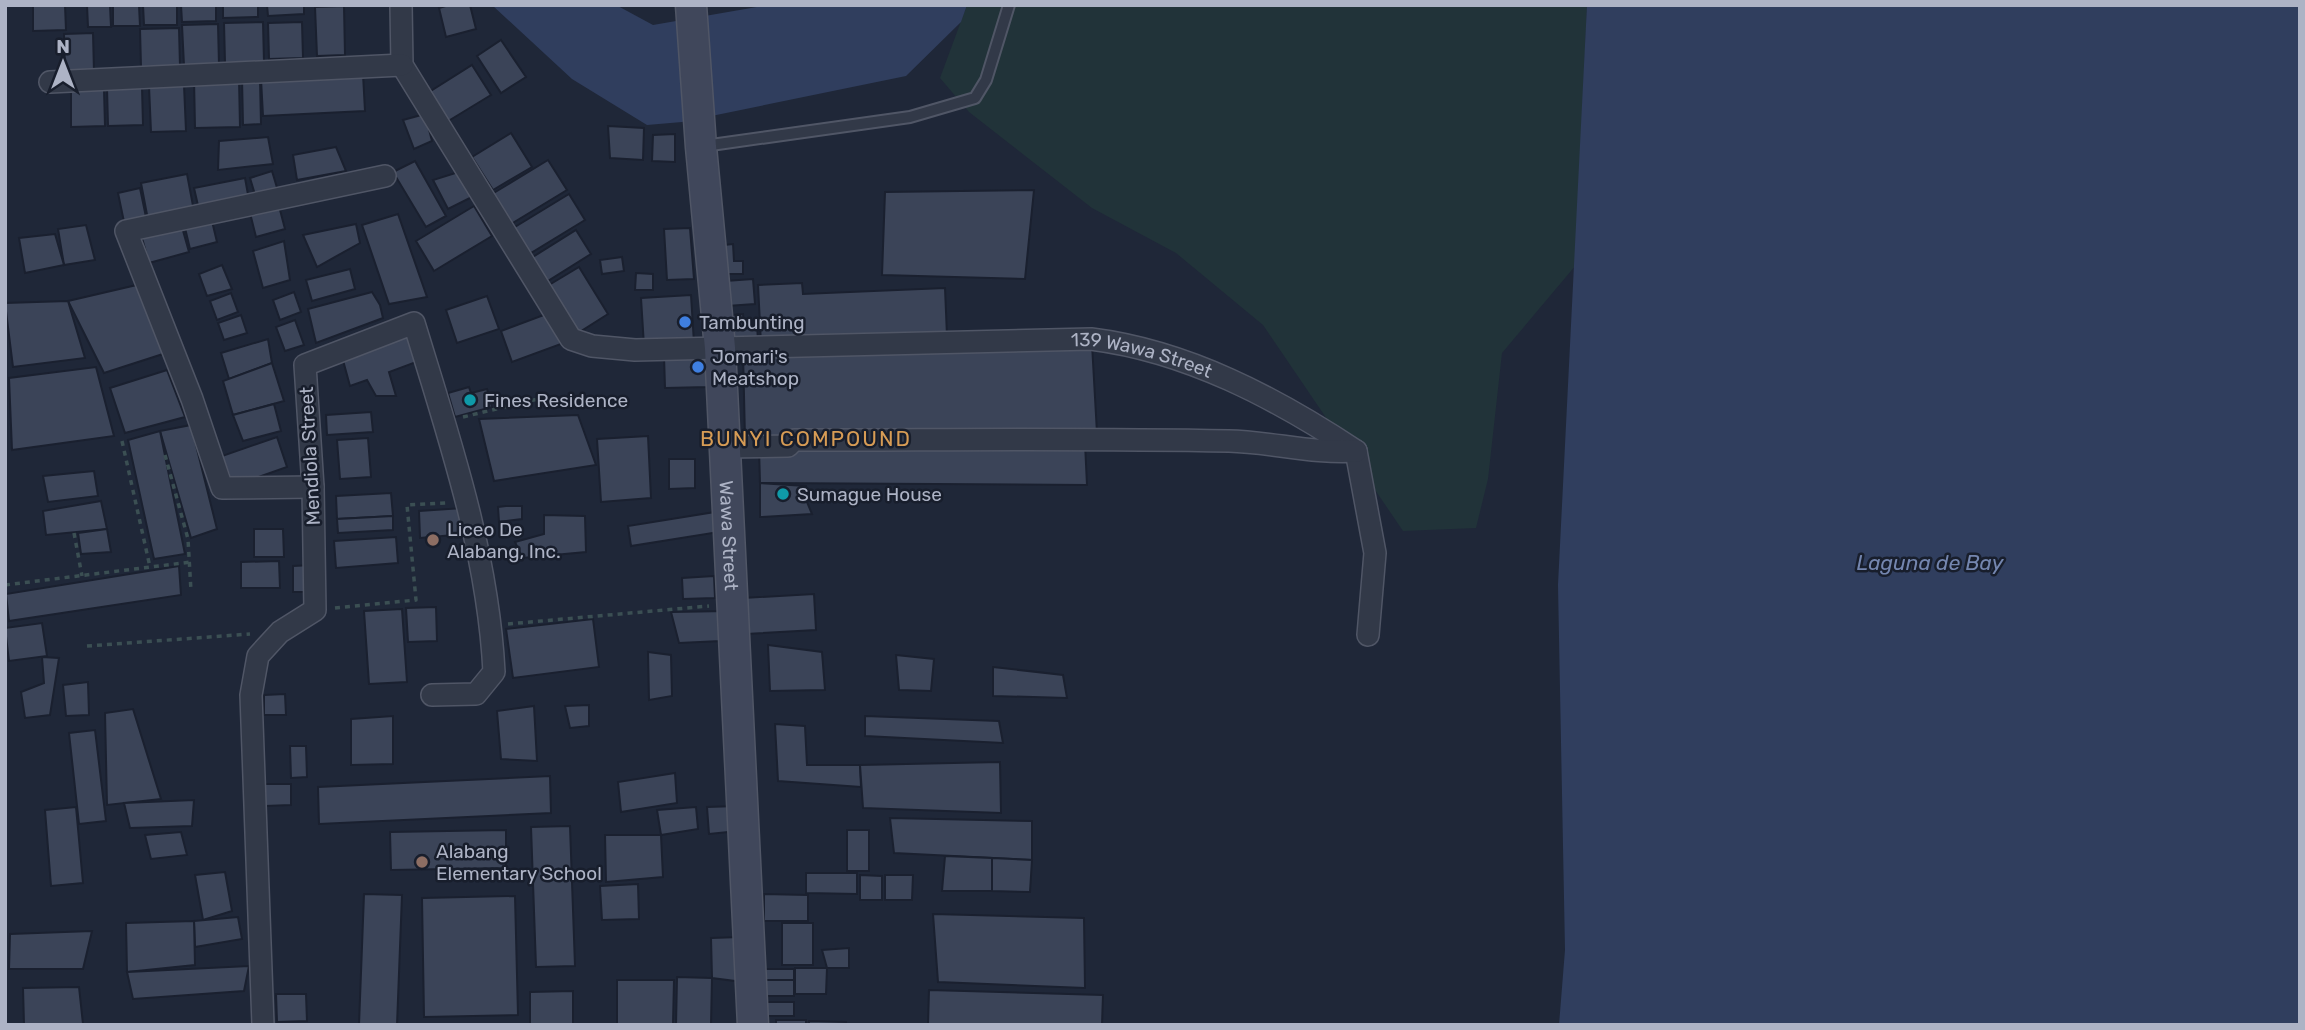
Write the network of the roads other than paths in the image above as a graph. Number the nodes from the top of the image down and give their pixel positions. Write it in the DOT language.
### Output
graph roads {
  1 [pos="401,5"];
  2 [pos="691,5"];
  3 [pos="1009,5"];
  4 [pos="402,65"];
  5 [pos="51,82"];
  6 [pos="700,139"];
  7 [pos="385,176"];
  8 [pos="720,348"];
  9 [pos="725,447"];
  10 [pos="1356,451"];
  11 [pos="313,487"];
  12 [pos="1368,635"];
  13 [pos="432,695"];
  14 [pos="263,1025"];
  15 [pos="753,1025"];
  1 -- 4 [label="street"];
  2 -- 6 [label="main road, Wawa Street"];
  3 -- 6 [label="lane"];
  4 -- 5 [label="street"];
  4 -- 8 [label="street, 139 Wawa Street"];
  6 -- 8 [label="main road, Wawa Street"];
  7 -- 11 [label="street"];
  8 -- 9 [label="main road, Wawa Street"];
  8 -- 10 [label="street, 139 Wawa Street"];
  9 -- 10 [label="street"];
  9 -- 15 [label="main road, Wawa Street"];
  10 -- 12 [label="street"];
  11 -- 13 [label="street, Mendiola Street"];
  11 -- 14 [label="street, Mendiola Street"];
}
